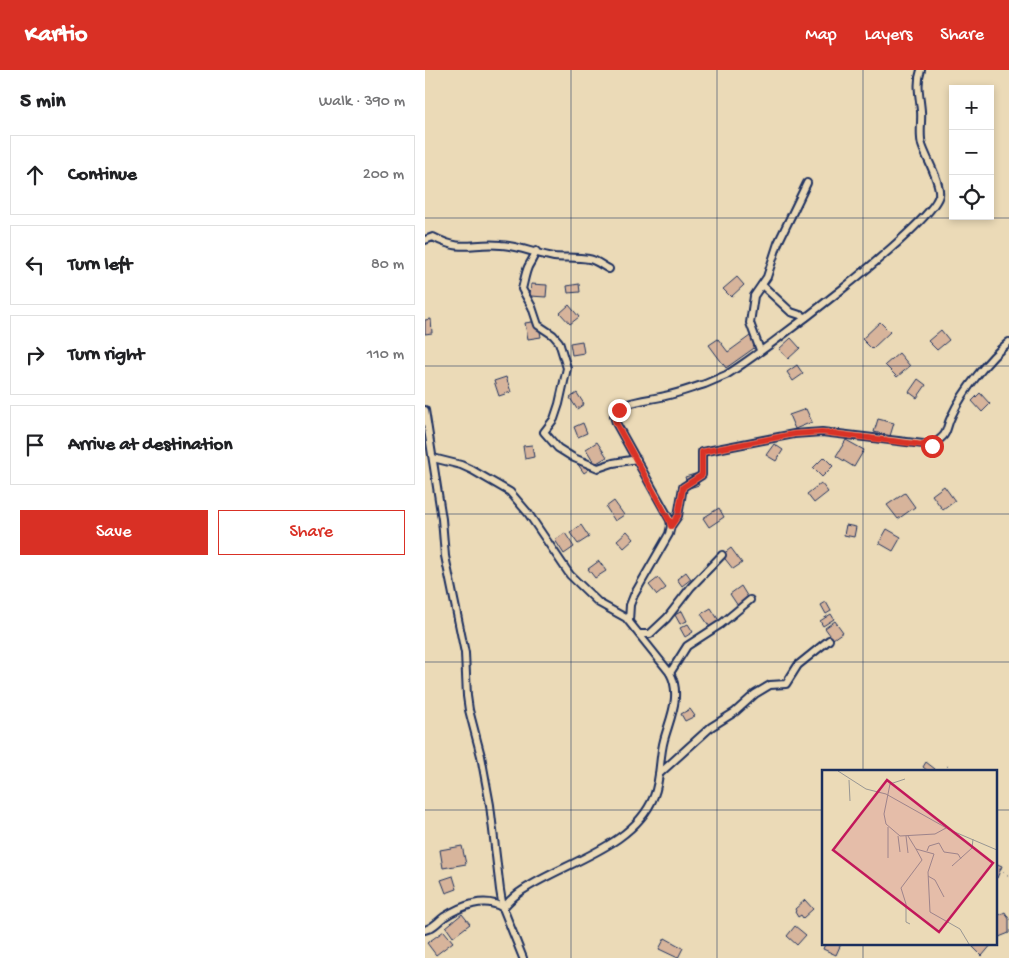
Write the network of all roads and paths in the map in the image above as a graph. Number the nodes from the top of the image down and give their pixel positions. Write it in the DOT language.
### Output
graph roads {
  1 [pos="921,70"];
  2 [pos="807,183"];
  3 [pos="425,240"];
  4 [pos="536,252"];
  5 [pos="609,269"];
  6 [pos="762,285"];
  7 [pos="806,317"];
  8 [pos="1009,342"];
  9 [pos="760,350"];
  10 [pos="425,410"];
  11 [pos="433,458"];
  12 [pos="637,459"];
  13 [pos="671,526"];
  14 [pos="722,555"];
  15 [pos="750,600"];
  16 [pos="629,621"];
  17 [pos="640,634"];
  18 [pos="829,640"];
  19 [pos="670,673"];
  20 [pos="947,766"];
  21 [pos="953,770"];
  22 [pos="659,774"];
  23 [pos="997,867"];
  24 [pos="1009,876"];
  25 [pos="503,908"];
  26 [pos="425,930"];
  27 [pos="523,958"];
  1 -- 7 [label="street"];
  2 -- 6 [label="street"];
  3 -- 4 [label="street"];
  4 -- 5 [label="street"];
  4 -- 12 [label="street"];
  6 -- 7 [label="street"];
  6 -- 9 [label="street"];
  7 -- 9 [label="street"];
  8 -- 13 [label="street"];
  9 -- 12 [label="street"];
  10 -- 11 [label="street"];
  11 -- 16 [label="street"];
  11 -- 25 [label="street"];
  12 -- 13 [label="street"];
  13 -- 16 [label="street"];
  14 -- 17 [label="street"];
  15 -- 19 [label="street"];
  16 -- 17 [label="street"];
  17 -- 19 [label="street"];
  18 -- 22 [label="street"];
  19 -- 22 [label="street"];
  20 -- 21 [label="path"];
  22 -- 25 [label="street"];
  23 -- 24 [label="path"];
  25 -- 26 [label="street"];
  25 -- 27 [label="street"];
}
